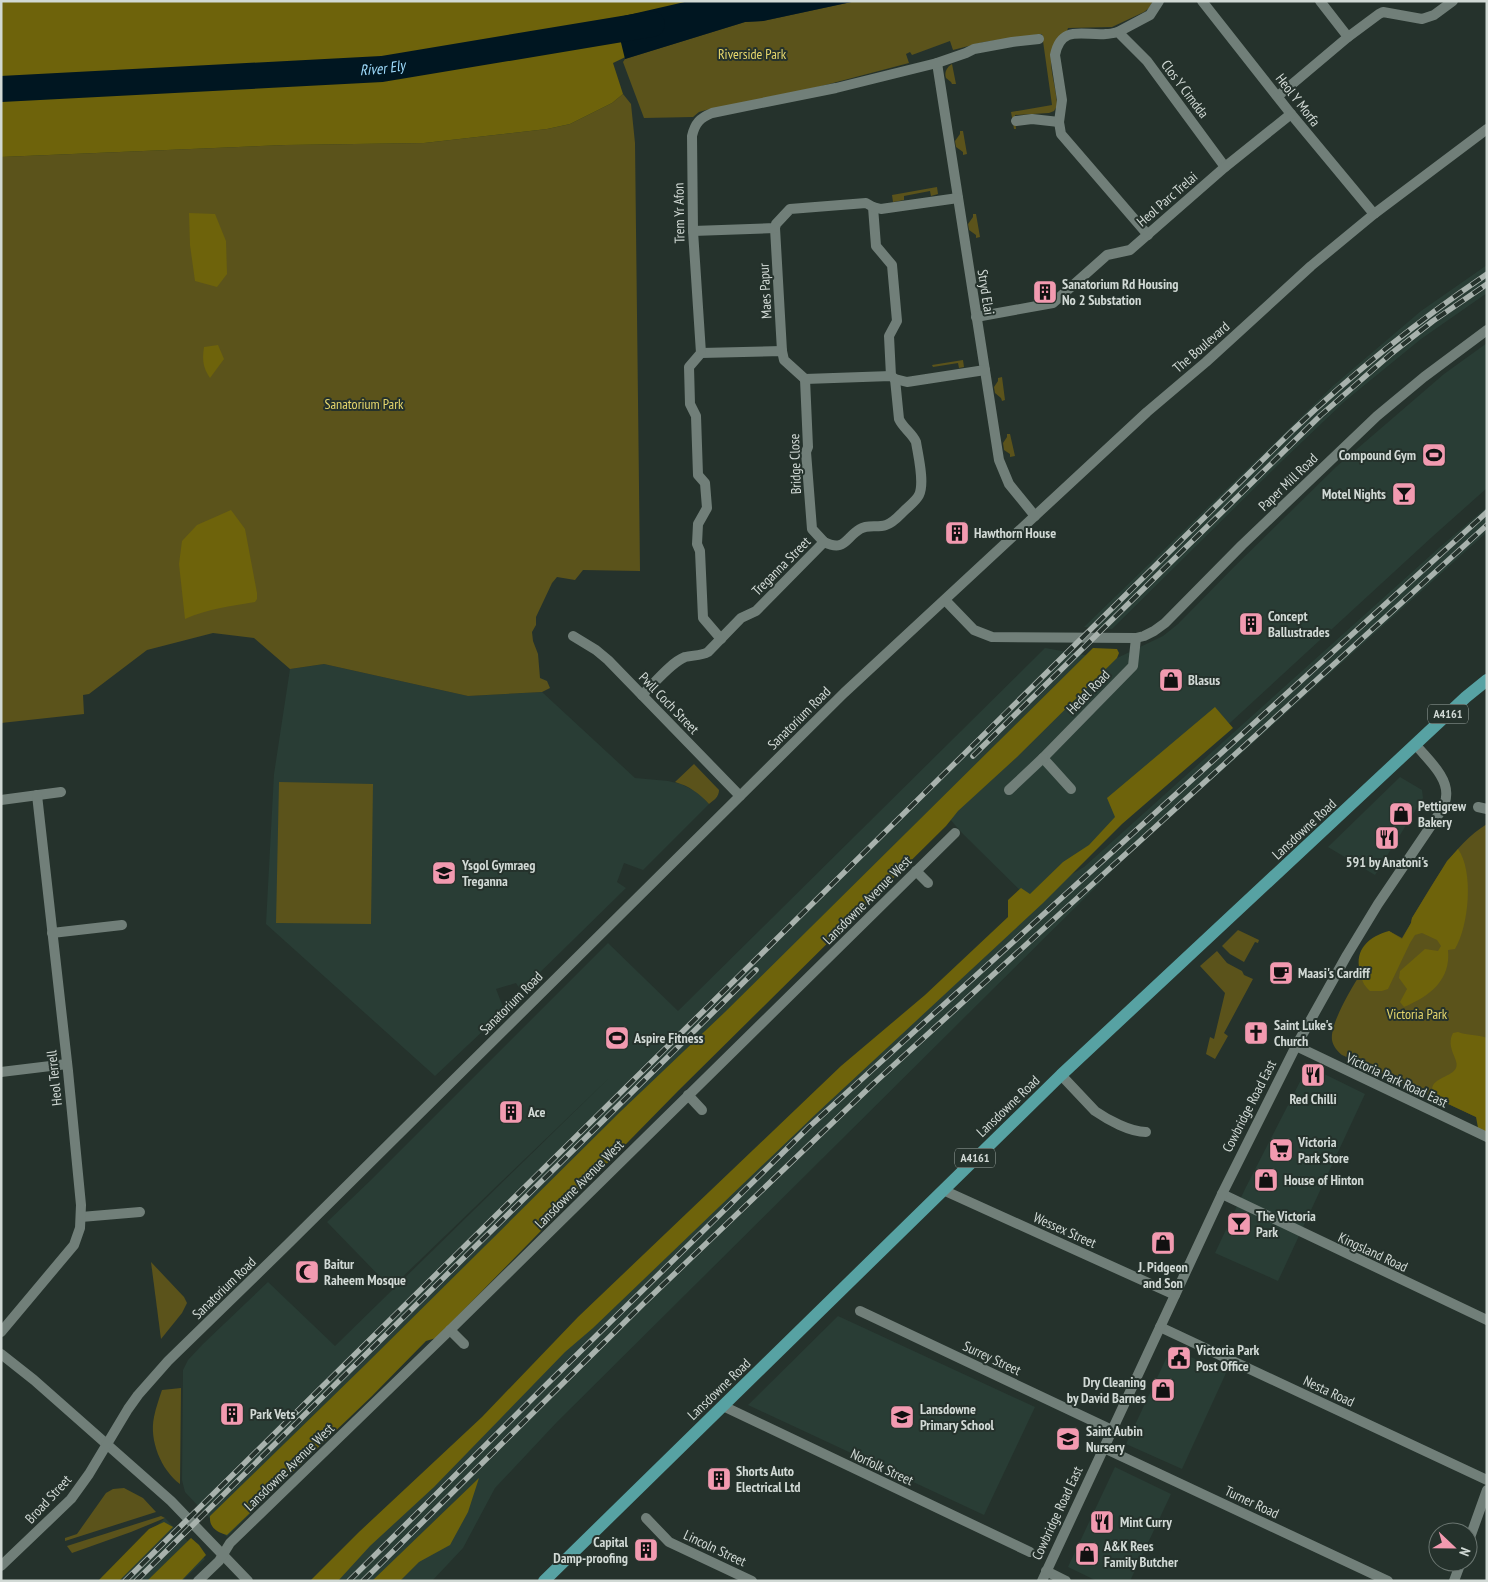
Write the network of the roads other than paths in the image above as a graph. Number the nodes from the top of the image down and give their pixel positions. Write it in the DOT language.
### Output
graph roads {
  1 [pos="1159,1"];
  2 [pos="1202,1"];
  3 [pos="1320,1"];
  4 [pos="1453,1"];
  5 [pos="1118,32"];
  6 [pos="1348,37"];
  7 [pos="1039,39"];
  8 [pos="936,63"];
  9 [pos="1278,96"];
  10 [pos="1291,114"];
  11 [pos="1016,121"];
  12 [pos="1060,122"];
  13 [pos="1487,129"];
  14 [pos="1225,167"];
  15 [pos="958,198"];
  16 [pos="873,207"];
  17 [pos="1374,214"];
  18 [pos="775,228"];
  19 [pos="693,231"];
  20 [pos="1148,235"];
  21 [pos="976,317"];
  22 [pos="1487,330"];
  23 [pos="782,351"];
  24 [pos="701,353"];
  25 [pos="985,370"];
  26 [pos="893,378"];
  27 [pos="805,379"];
  28 [pos="1035,516"];
  29 [pos="824,542"];
  30 [pos="945,600"];
  31 [pos="573,636"];
  32 [pos="1136,638"];
  33 [pos="720,639"];
  34 [pos="1485,685"];
  35 [pos="642,695"];
  36 [pos="1416,745"];
  37 [pos="1043,758"];
  38 [pos="1071,789"];
  39 [pos="1009,790"];
  40 [pos="61,792"];
  41 [pos="37,795"];
  42 [pos="740,796"];
  43 [pos="1,800"];
  44 [pos="955,833"];
  45 [pos="916,871"];
  46 [pos="928,883"];
  47 [pos="122,925"];
  48 [pos="52,933"];
  49 [pos="1296,1046"];
  50 [pos="67,1064"];
  51 [pos="1,1072"];
  52 [pos="1061,1075"];
  53 [pos="688,1096"];
  54 [pos="702,1110"];
  55 [pos="1146,1132"];
  56 [pos="1487,1137"];
  57 [pos="944,1190"];
  58 [pos="1222,1194"];
  59 [pos="140,1212"];
  60 [pos="81,1217"];
  61 [pos="1176,1294"];
  62 [pos="860,1311"];
  63 [pos="1487,1320"];
  64 [pos="1160,1327"];
  65 [pos="450,1330"];
  66 [pos="1,1332"];
  67 [pos="464,1344"];
  68 [pos="1,1354"];
  69 [pos="723,1406"];
  70 [pos="1112,1430"];
  71 [pos="107,1444"];
  72 [pos="1104,1448"];
  73 [pos="1487,1480"];
  74 [pos="1487,1490"];
  75 [pos="646,1518"];
  76 [pos="1476,1522"];
  77 [pos="1030,1552"];
  78 [pos="222,1554"];
  79 [pos="1,1566"];
  80 [pos="1044,1576"];
  81 [pos="198,1581"];
  82 [pos="248,1581"];
  83 [pos="544,1581"];
  84 [pos="752,1581"];
  85 [pos="1066,1581"];
  86 [pos="1388,1581"];
  1 -- 5 [label="street"];
  2 -- 9 [label="street, Heol Y Morfa"];
  3 -- 6 [label="street"];
  4 -- 6 [label="street"];
  5 -- 12 [label="street"];
  5 -- 14 [label="street, Clos Y Cimdda"];
  6 -- 9 [label="street"];
  7 -- 8 [label="street, Trem Yr Afon"];
  8 -- 15 [label="street, Stryd Elai"];
  8 -- 19 [label="street, Trem Yr Afon"];
  9 -- 10 [label="street, Heol Y Morfa"];
  10 -- 14 [label="street, Heol Parc Trelai"];
  10 -- 17 [label="street, Heol Y Morfa"];
  11 -- 12 [label="street"];
  12 -- 20 [label="street"];
  13 -- 17 [label="street, The Boulevard"];
  14 -- 20 [label="street, Heol Parc Trelai"];
  15 -- 16 [label="street"];
  15 -- 21 [label="street, Stryd Elai"];
  16 -- 18 [label="street"];
  16 -- 26 [label="street"];
  17 -- 28 [label="street, The Boulevard"];
  18 -- 19 [label="street"];
  18 -- 23 [label="street, Maes Papur"];
  19 -- 24 [label="street, Trem Yr Afon"];
  20 -- 21 [label="street, Heol Parc Trelai"];
  21 -- 25 [label="street, Stryd Elai"];
  22 -- 32 [label="street, Paper Mill Road"];
  23 -- 24 [label="street"];
  23 -- 27 [label="street"];
  24 -- 33 [label="street"];
  25 -- 26 [label="street"];
  25 -- 28 [label="street, Stryd Elai"];
  26 -- 27 [label="street"];
  26 -- 29 [label="street, Treganna Street"];
  27 -- 29 [label="street, Bridge Close"];
  28 -- 30 [label="street, The Boulevard"];
  29 -- 33 [label="street, Treganna Street"];
  30 -- 32 [label="street"];
  30 -- 42 [label="street, Sanatorium Road"];
  31 -- 35 [label="street, Pwll Coch Street"];
  32 -- 37 [label="street, Hedel Road"];
  33 -- 35 [label="street, Treganna Street"];
  34 -- 36 [label="main road, A4161"];
  35 -- 42 [label="street, Pwll Coch Street"];
  36 -- 49 [label="street, Cowbridge Road East"];
  36 -- 52 [label="main road, Lansdowne Road / A4161"];
  37 -- 38 [label="street"];
  37 -- 39 [label="street, Hedel Road"];
  40 -- 41 [label="street"];
  41 -- 43 [label="street"];
  41 -- 48 [label="street, Heol Terrell"];
  42 -- 71 [label="street, Sanatorium Road"];
  44 -- 45 [label="street, Lansdowne Avenue West"];
  45 -- 46 [label="street"];
  45 -- 53 [label="street, Lansdowne Avenue West"];
  47 -- 48 [label="street"];
  48 -- 50 [label="street, Heol Terrell"];
  49 -- 56 [label="street, Victoria Park Road East"];
  49 -- 58 [label="street, Cowbridge Road East"];
  50 -- 51 [label="street"];
  50 -- 60 [label="street, Heol Terrell"];
  52 -- 55 [label="street"];
  52 -- 57 [label="main road, Lansdowne Road / A4161"];
  53 -- 54 [label="street"];
  53 -- 65 [label="street, Lansdowne Avenue West"];
  57 -- 61 [label="street, Wessex Street"];
  57 -- 69 [label="main road, Lansdowne Road / A4161"];
  58 -- 61 [label="street, Cowbridge Road East"];
  58 -- 63 [label="street, Kingsland Road"];
  59 -- 60 [label="street"];
  60 -- 66 [label="street, Heol Terrell"];
  61 -- 64 [label="street, Cowbridge Road East"];
  62 -- 70 [label="street, Surrey Street"];
  64 -- 70 [label="street, Cowbridge Road East"];
  64 -- 73 [label="street, Nesta Road"];
  65 -- 67 [label="street"];
  65 -- 78 [label="street, Lansdowne Avenue West"];
  68 -- 71 [label="street"];
  69 -- 77 [label="street, Norfolk Street"];
  69 -- 83 [label="main road, Lansdowne Road / A4161"];
  70 -- 72 [label="street, Cowbridge Road East"];
  71 -- 78 [label="street"];
  71 -- 79 [label="street, Broad Street"];
  72 -- 80 [label="street, Cowbridge Road East"];
  72 -- 86 [label="street, Turner Road"];
  74 -- 76 [label="street"];
  75 -- 84 [label="street, Lincoln Street"];
  78 -- 81 [label="street, Lansdowne Avenue West"];
  78 -- 82 [label="street"];
  80 -- 85 [label="street"];
}
